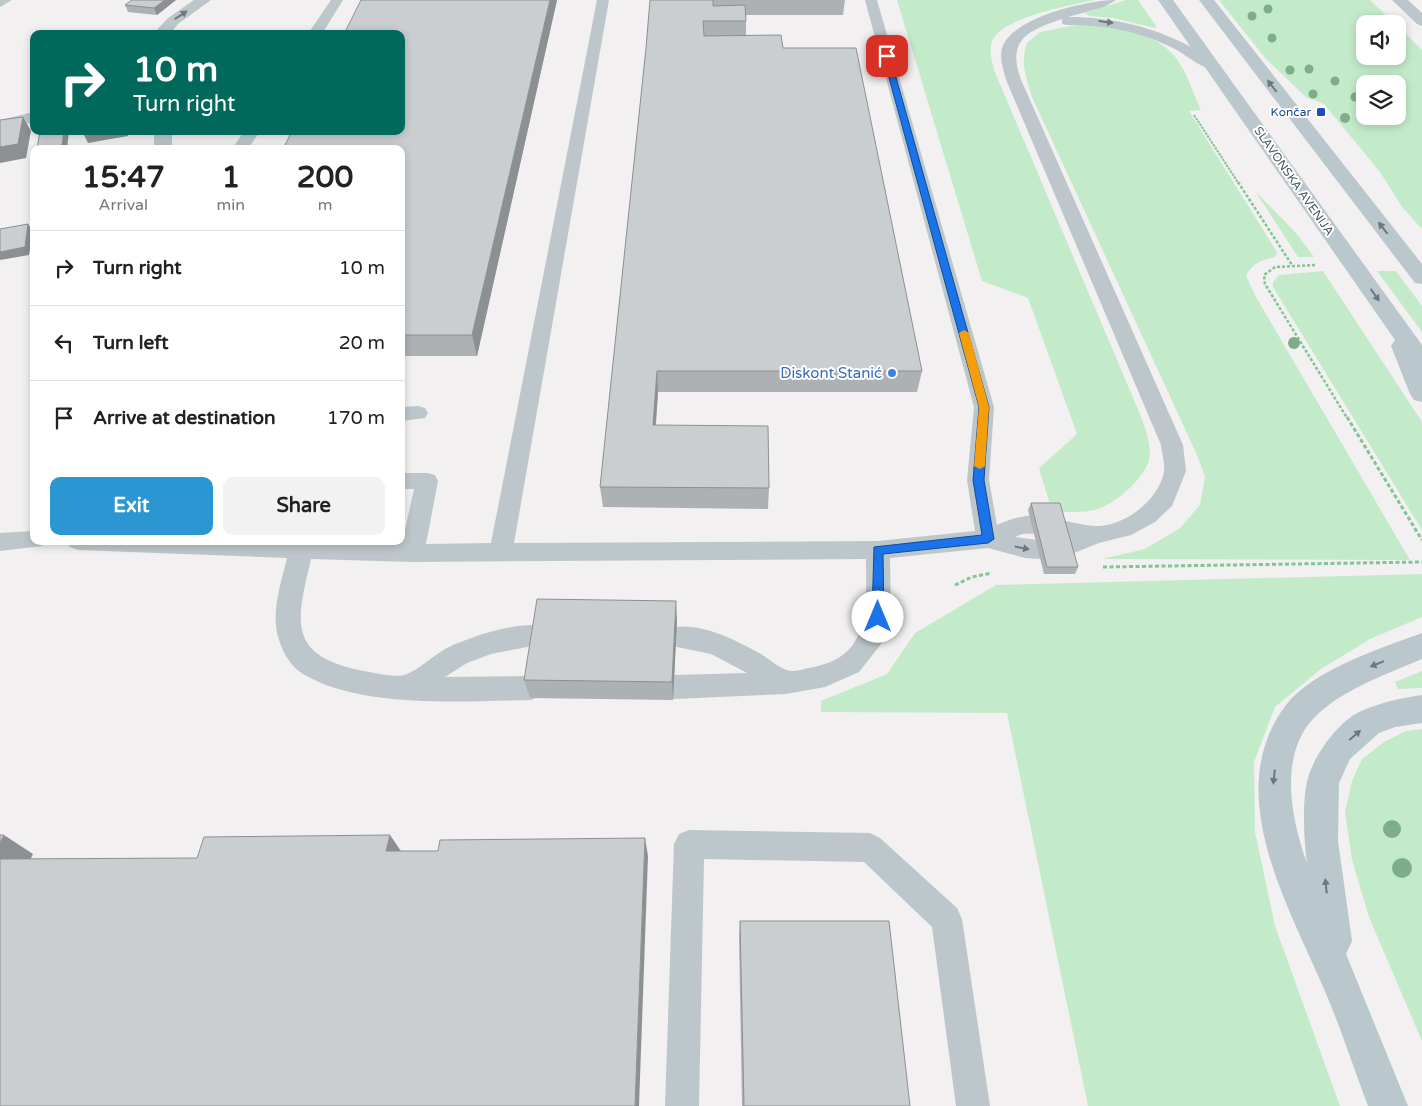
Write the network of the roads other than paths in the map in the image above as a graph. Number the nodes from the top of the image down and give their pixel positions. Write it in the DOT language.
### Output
graph roads {
  1 [pos="5,0"];
  2 [pos="204,0"];
  3 [pos="337,0"];
  4 [pos="603,0"];
  5 [pos="871,0"];
  6 [pos="1110,0"];
  7 [pos="1165,0"];
  8 [pos="1206,0"];
  9 [pos="1399,0"];
  10 [pos="0,3"];
  11 [pos="1422,21"];
  12 [pos="1040,22"];
  13 [pos="164,30"];
  14 [pos="318,30"];
  15 [pos="1213,66"];
  16 [pos="30,118"];
  17 [pos="0,126"];
  18 [pos="1422,278"];
  19 [pos="1396,325"];
  20 [pos="1422,362"];
  21 [pos="1422,394"];
  22 [pos="405,481"];
  23 [pos="30,539"];
  24 [pos="988,539"];
  25 [pos="0,542"];
  26 [pos="190,545"];
  27 [pos="301,549"];
  28 [pos="878,550"];
  29 [pos="501,551"];
  30 [pos="412,553"];
  31 [pos="539,635"];
  32 [pos="676,637"];
  33 [pos="1422,646"];
  34 [pos="786,683"];
  35 [pos="408,687"];
  36 [pos="674,687"];
  37 [pos="531,688"];
  38 [pos="1422,710"];
  39 [pos="1342,986"];
  40 [pos="682,1106"];
  41 [pos="973,1106"];
  42 [pos="1388,1106"];
  1 -- 10 [label="street"];
  13 -- 2 [label="street, one-way"];
  3 -- 14 [label="lane"];
  4 -- 29 [label="lane"];
  5 -- 24 [label="lane"];
  6 -- 12 [label="lane"];
  7 -- 15 [label="main road, SLAVONSKA AVENIJA"];
  18 -- 8 [label="main road, one-way"];
  9 -- 11 [label="street"];
  12 -- 15 [label="lane, one-way"];
  12 -- 24 [label="lane"];
  15 -- 19 [label="main road, SLAVONSKA AVENIJA, one-way"];
  16 -- 17 [label="street"];
  19 -- 20 [label="main road, SLAVONSKA AVENIJA"];
  19 -- 21 [label="main road"];
  22 -- 30 [label="lane"];
  23 -- 25 [label="lane"];
  24 -- 28 [label="lane"];
  26 -- 27 [label="lane"];
  27 -- 30 [label="lane"];
  27 -- 35 [label="lane"];
  28 -- 29 [label="lane"];
  28 -- 34 [label="lane"];
  29 -- 30 [label="lane"];
  31 -- 35 [label="lane"];
  32 -- 34 [label="lane"];
  33 -- 39 [label="main road, one-way"];
  34 -- 36 [label="lane"];
  35 -- 37 [label="lane"];
  39 -- 38 [label="main road, one-way"];
  39 -- 42 [label="main road"];
  40 -- 41 [label="lane"];
}
